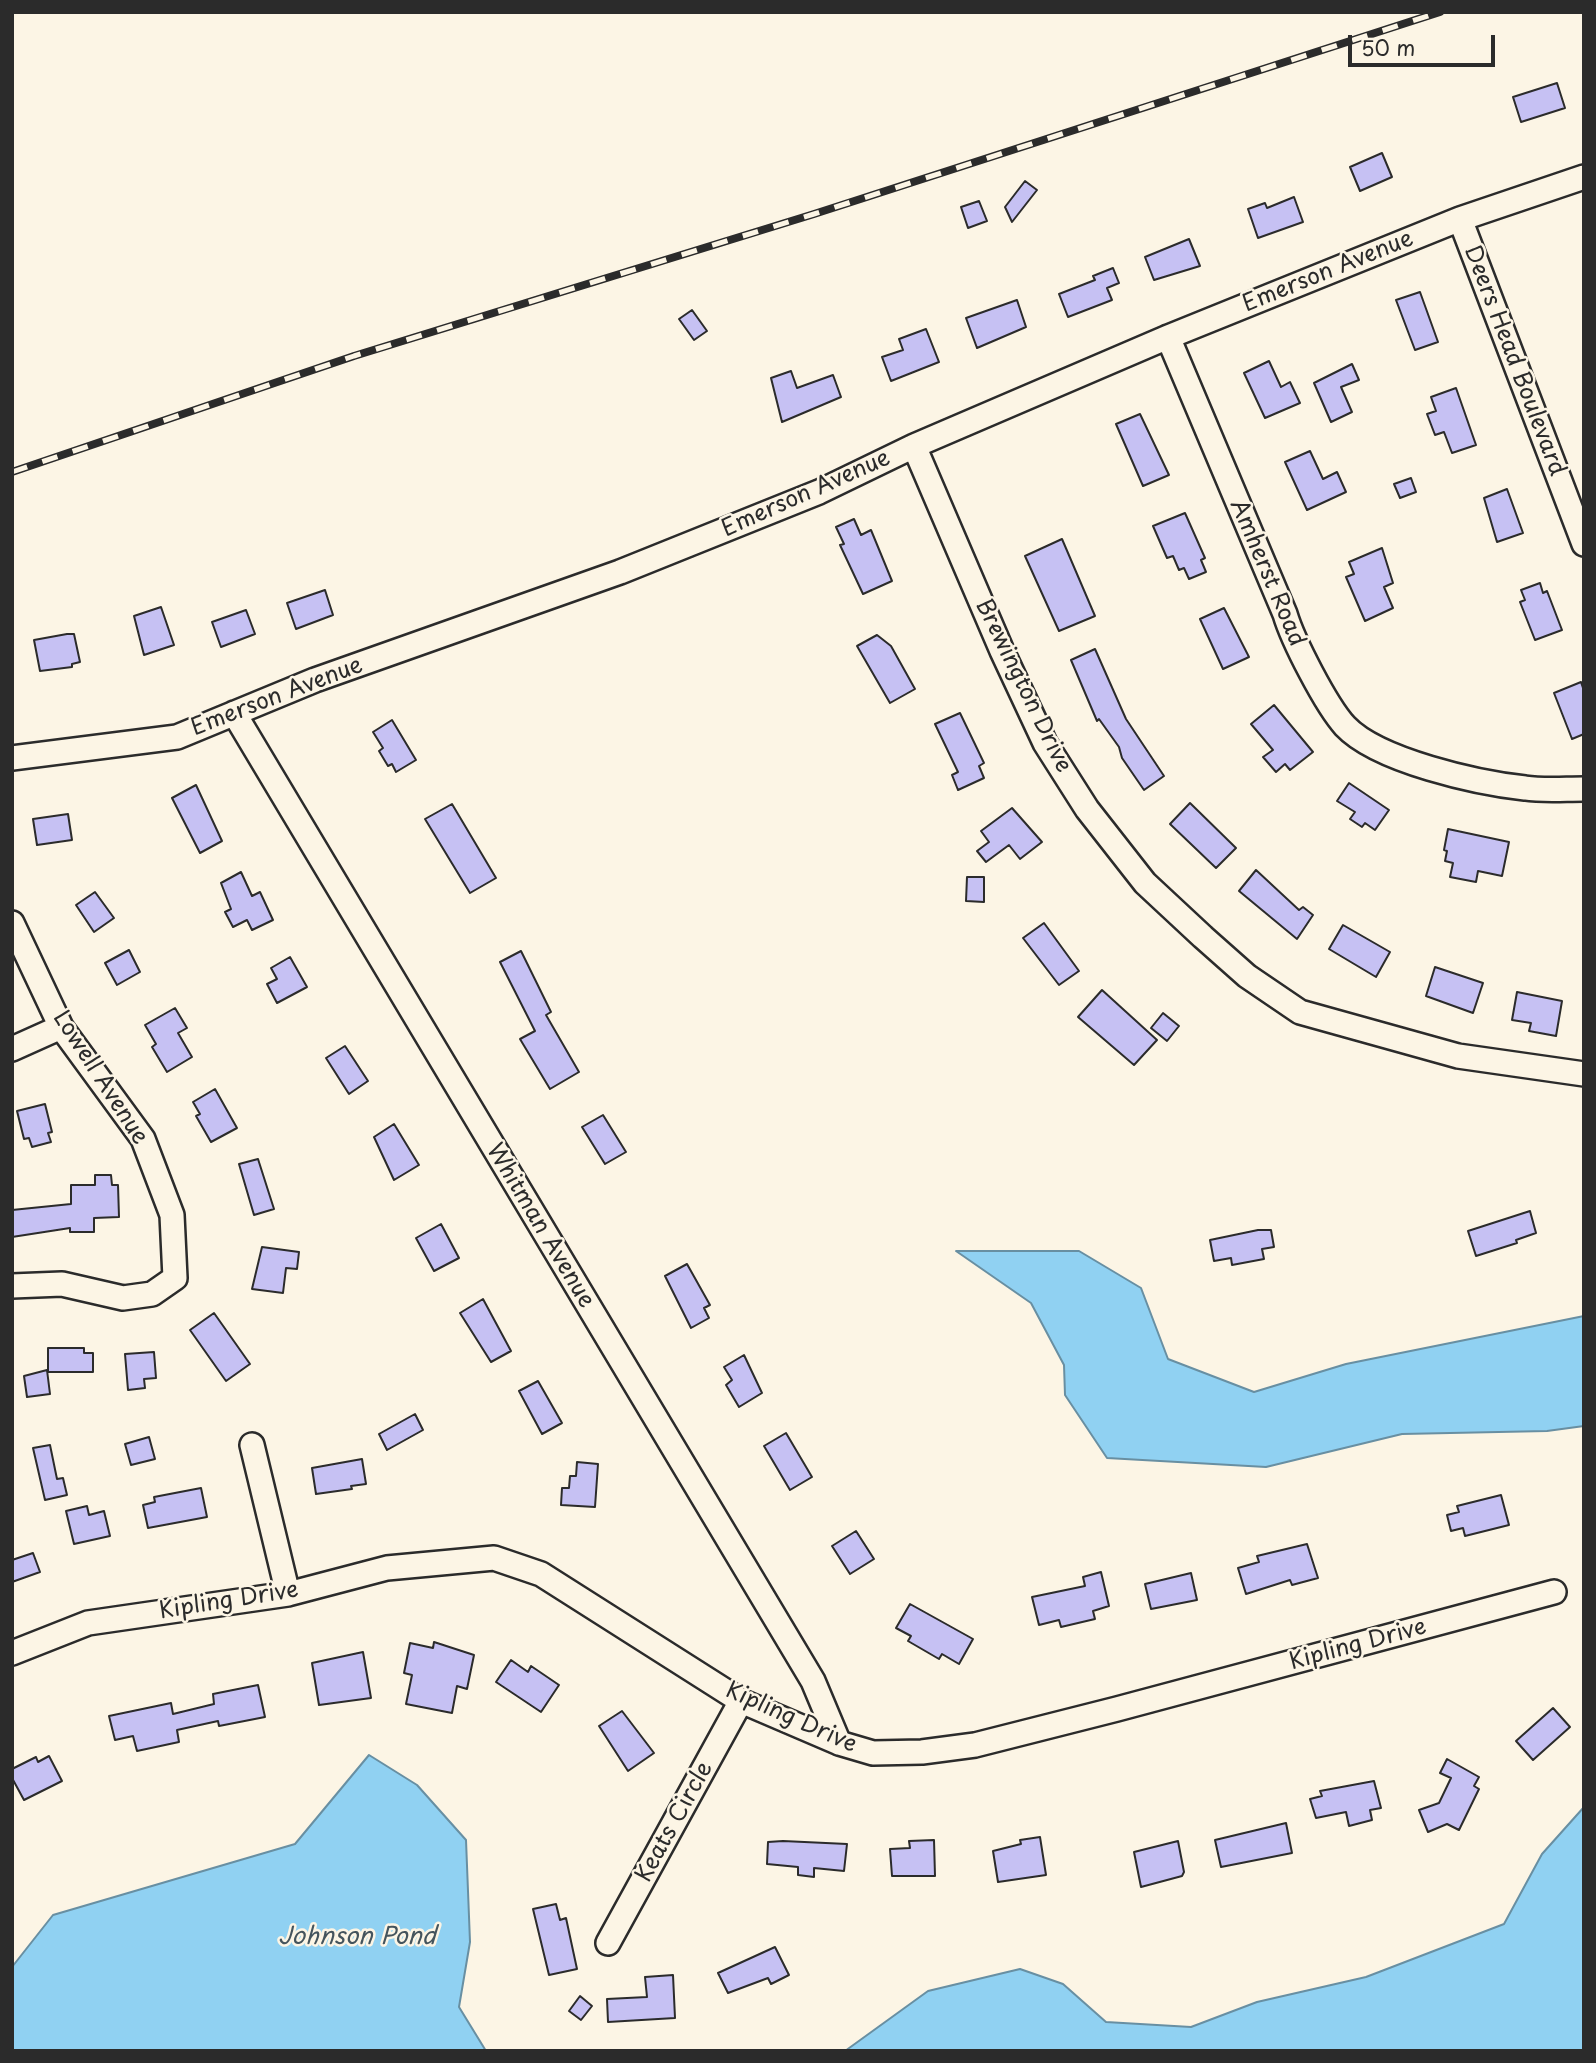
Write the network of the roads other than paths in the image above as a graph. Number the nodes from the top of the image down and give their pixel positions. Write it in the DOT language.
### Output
graph roads {
  1 [pos="1584,177"];
  2 [pos="1460,219"];
  3 [pos="1168,337"];
  4 [pos="914,446"];
  5 [pos="1584,544"];
  6 [pos="234,713"];
  7 [pos="12,758"];
  8 [pos="1584,789"];
  9 [pos="12,923"];
  10 [pos="61,1027"];
  11 [pos="12,1049"];
  12 [pos="1584,1074"];
  13 [pos="12,1286"];
  14 [pos="252,1445"];
  15 [pos="1554,1592"];
  16 [pos="288,1594"];
  17 [pos="12,1653"];
  18 [pos="741,1701"];
  19 [pos="839,1743"];
  20 [pos="608,1942"];
  1 -- 2 [label="street, Emerson Avenue"];
  2 -- 3 [label="street, Emerson Avenue"];
  2 -- 5 [label="street, Deers Head Boulevard"];
  3 -- 4 [label="street, Emerson Avenue"];
  3 -- 8 [label="street, Amherst Road"];
  4 -- 6 [label="street, Emerson Avenue"];
  4 -- 12 [label="street, Brewington Drive"];
  6 -- 7 [label="street, Emerson Avenue"];
  6 -- 19 [label="street, Whitman Avenue"];
  9 -- 10 [label="street, Lowell Avenue"];
  10 -- 11 [label="street"];
  10 -- 13 [label="street, Lowell Avenue"];
  14 -- 16 [label="street"];
  15 -- 19 [label="street, Kipling Drive"];
  16 -- 17 [label="street, Kipling Drive"];
  16 -- 18 [label="street, Kipling Drive"];
  18 -- 19 [label="street, Kipling Drive"];
  18 -- 20 [label="street, Keats Circle"];
}
